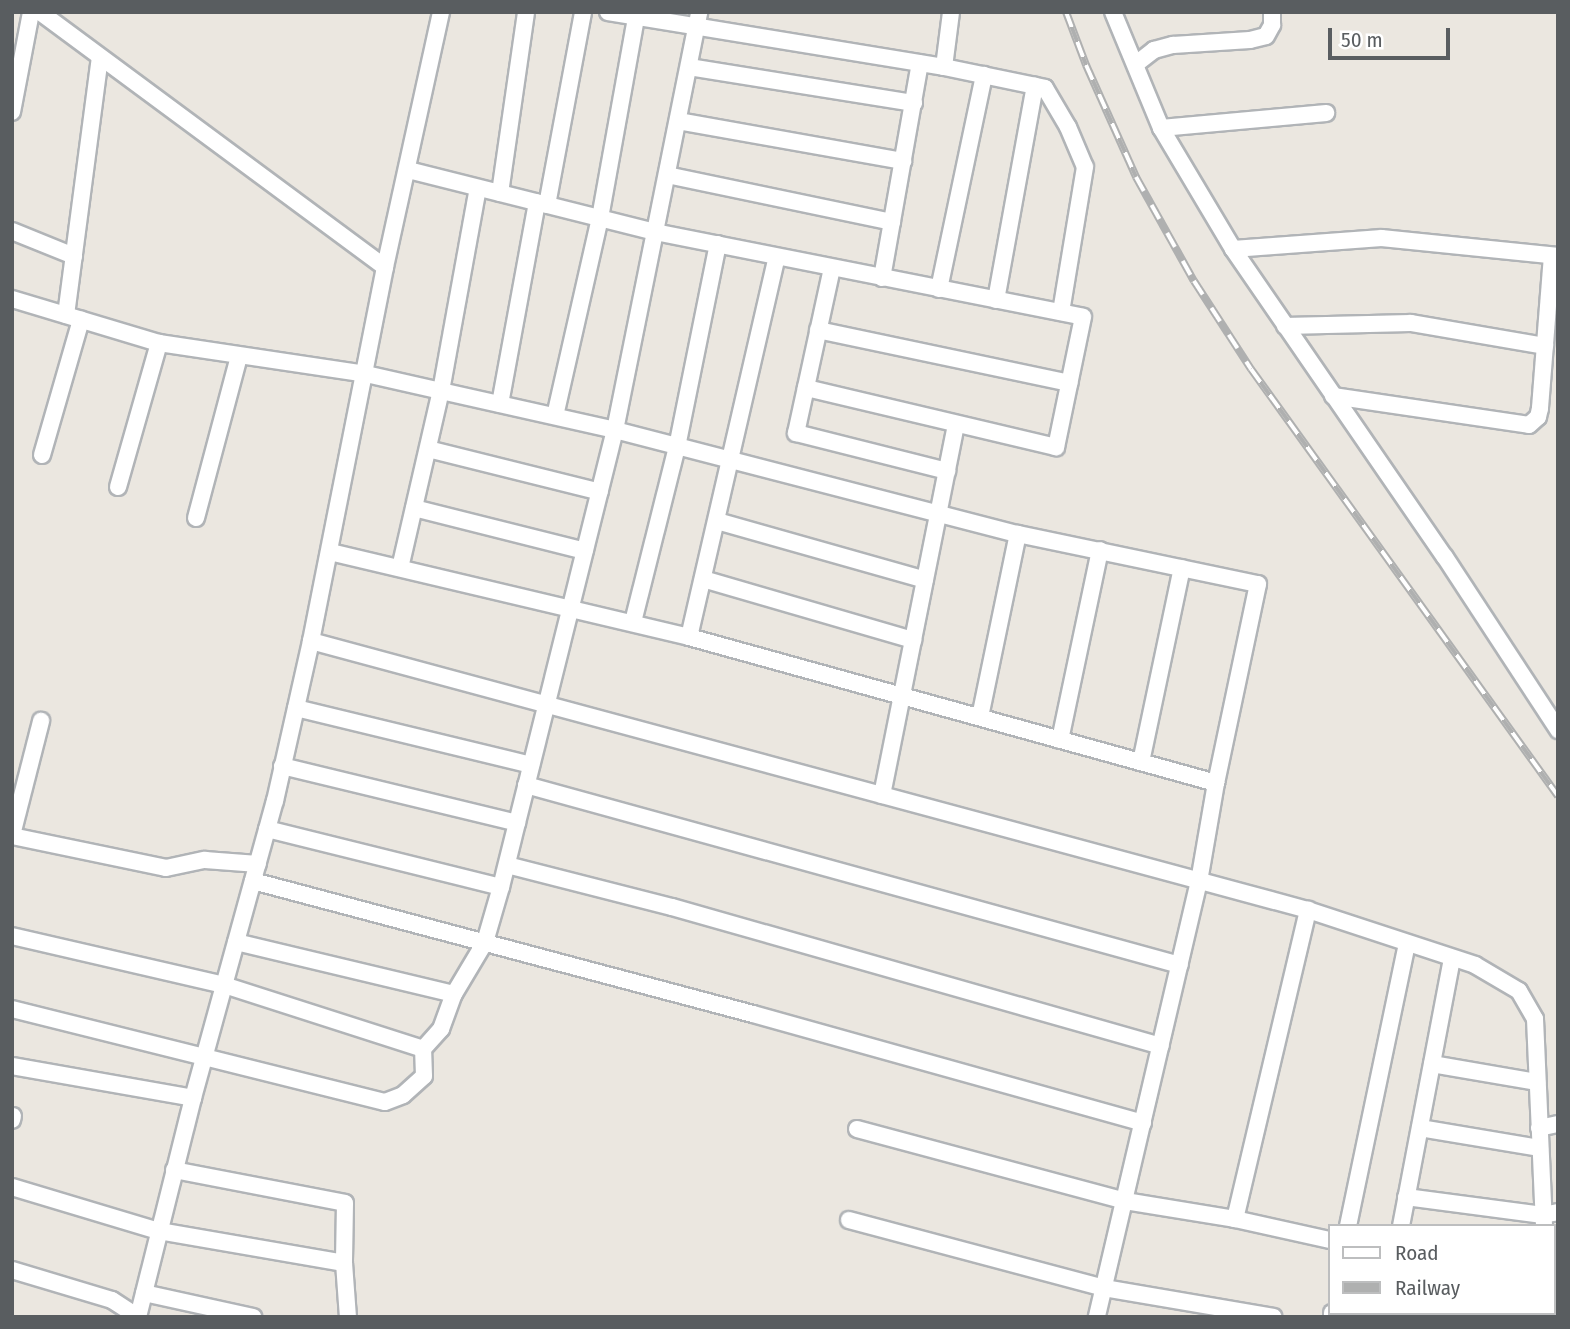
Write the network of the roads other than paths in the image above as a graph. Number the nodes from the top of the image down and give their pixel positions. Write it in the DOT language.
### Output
graph roads {
  1 [pos="30,12"];
  2 [pos="441,12"];
  3 [pos="526,12"];
  4 [pos="583,12"];
  5 [pos="608,12"];
  6 [pos="951,12"];
  7 [pos="1113,12"];
  8 [pos="1272,12"];
  9 [pos="47,15"];
  10 [pos="636,17"];
  11 [pos="697,20"];
  12 [pos="100,57"];
  13 [pos="920,63"];
  14 [pos="1136,64"];
  15 [pos="689,67"];
  16 [pos="944,67"];
  17 [pos="984,75"];
  18 [pos="1035,86"];
  19 [pos="914,103"];
  20 [pos="12,111"];
  21 [pos="1326,113"];
  22 [pos="678,121"];
  23 [pos="1161,128"];
  24 [pos="903,161"];
  25 [pos="408,170"];
  26 [pos="667,175"];
  27 [pos="478,188"];
  28 [pos="500,193"];
  29 [pos="542,203"];
  30 [pos="600,218"];
  31 [pos="892,222"];
  32 [pos="12,230"];
  33 [pos="655,232"];
  34 [pos="718,244"];
  35 [pos="1233,249"];
  36 [pos="74,256"];
  37 [pos="1555,256"];
  38 [pos="777,257"];
  39 [pos="386,267"];
  40 [pos="832,268"];
  41 [pos="882,278"];
  42 [pos="939,289"];
  43 [pos="12,299"];
  44 [pos="996,300"];
  45 [pos="1061,312"];
  46 [pos="74,318"];
  47 [pos="1285,326"];
  48 [pos="818,330"];
  49 [pos="159,343"];
  50 [pos="1545,346"];
  51 [pos="239,356"];
  52 [pos="366,374"];
  53 [pos="1069,383"];
  54 [pos="806,388"];
  55 [pos="441,391"];
  56 [pos="1333,396"];
  57 [pos="500,404"];
  58 [pos="555,416"];
  59 [pos="956,424"];
  60 [pos="615,430"];
  61 [pos="677,447"];
  62 [pos="428,449"];
  63 [pos="42,455"];
  64 [pos="731,462"];
  65 [pos="947,471"];
  66 [pos="118,487"];
  67 [pos="600,492"];
  68 [pos="414,508"];
  69 [pos="938,514"];
  70 [pos="195,518"];
  71 [pos="717,521"];
  72 [pos="1018,534"];
  73 [pos="1100,550"];
  74 [pos="585,551"];
  75 [pos="330,552"];
  76 [pos="400,568"];
  77 [pos="1182,568"];
  78 [pos="703,579"];
  79 [pos="925,580"];
  80 [pos="571,606"];
  81 [pos="634,622"];
  82 [pos="689,637"];
  83 [pos="913,640"];
  84 [pos="311,641"];
  85 [pos="902,696"];
  86 [pos="547,705"];
  87 [pos="296,708"];
  88 [pos="1552,716"];
  89 [pos="980,717"];
  90 [pos="41,721"];
  91 [pos="1558,730"];
  92 [pos="1060,740"];
  93 [pos="1141,762"];
  94 [pos="531,765"];
  95 [pos="282,766"];
  96 [pos="1216,783"];
  97 [pos="526,785"];
  98 [pos="882,795"];
  99 [pos="517,823"];
  100 [pos="267,829"];
  101 [pos="12,836"];
  102 [pos="258,864"];
  103 [pos="507,865"];
  104 [pos="253,881"];
  105 [pos="1199,881"];
  106 [pos="501,887"];
  107 [pos="1308,910"];
  108 [pos="12,936"];
  109 [pos="236,942"];
  110 [pos="485,942"];
  111 [pos="1407,943"];
  112 [pos="1452,958"];
  113 [pos="1180,965"];
  114 [pos="224,985"];
  115 [pos="454,994"];
  116 [pos="12,1009"];
  117 [pos="1161,1046"];
  118 [pos="423,1049"];
  119 [pos="204,1054"];
  120 [pos="1432,1064"];
  121 [pos="12,1066"];
  122 [pos="1537,1082"];
  123 [pos="193,1098"];
  124 [pos="1143,1123"];
  125 [pos="1558,1124"];
  126 [pos="1420,1128"];
  127 [pos="1539,1128"];
  128 [pos="858,1129"];
  129 [pos="1540,1148"];
  130 [pos="174,1170"];
  131 [pos="12,1188"];
  132 [pos="1406,1197"];
  133 [pos="1125,1201"];
  134 [pos="1548,1218"];
  135 [pos="1235,1219"];
  136 [pos="849,1220"];
  137 [pos="1348,1224"];
  138 [pos="1401,1224"];
  139 [pos="159,1231"];
  140 [pos="1328,1240"];
  141 [pos="344,1263"];
  142 [pos="12,1270"];
  143 [pos="1104,1288"];
  144 [pos="144,1293"];
  145 [pos="138,1317"];
  146 [pos="253,1317"];
  147 [pos="348,1317"];
  148 [pos="1097,1317"];
  149 [pos="1274,1317"];
  1 -- 20 [label="street"];
  2 -- 25 [label="street"];
  3 -- 28 [label="street"];
  4 -- 29 [label="street"];
  5 -- 10 [label="street"];
  6 -- 16 [label="street"];
  7 -- 14 [label="street"];
  8 -- 14 [label="street"];
  9 -- 12 [label="street"];
  10 -- 11 [label="street"];
  10 -- 30 [label="street"];
  11 -- 13 [label="street"];
  11 -- 15 [label="street"];
  12 -- 36 [label="street"];
  12 -- 39 [label="street"];
  13 -- 16 [label="street"];
  13 -- 19 [label="street"];
  14 -- 23 [label="street"];
  15 -- 19 [label="street"];
  15 -- 22 [label="street"];
  16 -- 17 [label="street"];
  17 -- 18 [label="street"];
  17 -- 42 [label="street"];
  18 -- 44 [label="street"];
  18 -- 45 [label="street"];
  19 -- 24 [label="street"];
  21 -- 23 [label="street"];
  22 -- 24 [label="street"];
  22 -- 26 [label="street"];
  23 -- 35 [label="street"];
  24 -- 31 [label="street"];
  25 -- 27 [label="street"];
  25 -- 39 [label="street"];
  26 -- 31 [label="street"];
  26 -- 33 [label="street"];
  27 -- 28 [label="street"];
  27 -- 55 [label="street"];
  28 -- 29 [label="street"];
  29 -- 30 [label="street"];
  29 -- 57 [label="street"];
  30 -- 33 [label="street"];
  30 -- 58 [label="street"];
  31 -- 41 [label="street"];
  32 -- 36 [label="street"];
  33 -- 34 [label="street"];
  33 -- 60 [label="street"];
  34 -- 38 [label="street"];
  34 -- 61 [label="street"];
  35 -- 37 [label="street"];
  35 -- 47 [label="street"];
  36 -- 46 [label="street"];
  37 -- 50 [label="street"];
  38 -- 40 [label="street"];
  38 -- 64 [label="street"];
  39 -- 52 [label="street"];
  40 -- 41 [label="street"];
  40 -- 48 [label="street"];
  41 -- 42 [label="street"];
  42 -- 44 [label="street"];
  43 -- 46 [label="street"];
  44 -- 45 [label="street"];
  45 -- 53 [label="street"];
  46 -- 49 [label="street"];
  46 -- 63 [label="street"];
  47 -- 50 [label="street"];
  47 -- 56 [label="street"];
  48 -- 53 [label="street"];
  48 -- 54 [label="street"];
  49 -- 51 [label="street"];
  49 -- 66 [label="street"];
  50 -- 56 [label="street"];
  51 -- 52 [label="street"];
  51 -- 70 [label="street"];
  52 -- 55 [label="street"];
  52 -- 75 [label="street"];
  53 -- 59 [label="street"];
  54 -- 59 [label="street"];
  54 -- 65 [label="street"];
  55 -- 57 [label="street"];
  55 -- 62 [label="street"];
  56 -- 88 [label="street"];
  57 -- 58 [label="street"];
  58 -- 60 [label="street"];
  59 -- 65 [label="street"];
  60 -- 61 [label="street"];
  60 -- 67 [label="street"];
  61 -- 64 [label="street"];
  61 -- 81 [label="street"];
  62 -- 67 [label="street"];
  62 -- 68 [label="street"];
  64 -- 69 [label="street"];
  64 -- 71 [label="street"];
  65 -- 69 [label="street"];
  67 -- 74 [label="street"];
  68 -- 74 [label="street"];
  68 -- 76 [label="street"];
  69 -- 72 [label="street"];
  69 -- 79 [label="street"];
  71 -- 78 [label="street"];
  71 -- 79 [label="street"];
  72 -- 73 [label="street"];
  72 -- 89 [label="street"];
  73 -- 77 [label="street"];
  73 -- 92 [label="street"];
  74 -- 80 [label="street"];
  75 -- 76 [label="street"];
  75 -- 84 [label="street"];
  76 -- 80 [label="street"];
  77 -- 93 [label="street"];
  77 -- 96 [label="street"];
  78 -- 82 [label="street"];
  78 -- 83 [label="street"];
  79 -- 83 [label="street"];
  80 -- 81 [label="street"];
  80 -- 86 [label="street"];
  81 -- 82 [label="street"];
  82 -- 85 [label="street"];
  83 -- 85 [label="street"];
  84 -- 86 [label="street"];
  84 -- 87 [label="street"];
  85 -- 89 [label="street"];
  85 -- 98 [label="street"];
  86 -- 94 [label="street"];
  86 -- 98 [label="street"];
  87 -- 94 [label="street"];
  87 -- 95 [label="street"];
  88 -- 91 [label="street"];
  89 -- 92 [label="street"];
  90 -- 101 [label="street"];
  92 -- 93 [label="street"];
  93 -- 96 [label="street"];
  94 -- 97 [label="street"];
  95 -- 99 [label="street"];
  95 -- 100 [label="street"];
  96 -- 105 [label="street"];
  97 -- 99 [label="street"];
  97 -- 113 [label="street"];
  98 -- 105 [label="street"];
  99 -- 103 [label="street"];
  100 -- 102 [label="street"];
  100 -- 106 [label="street"];
  101 -- 102 [label="street"];
  102 -- 104 [label="street"];
  103 -- 106 [label="street"];
  103 -- 117 [label="street"];
  104 -- 109 [label="street"];
  104 -- 110 [label="street"];
  105 -- 107 [label="street"];
  105 -- 113 [label="street"];
  106 -- 110 [label="street"];
  107 -- 111 [label="street"];
  107 -- 135 [label="street"];
  108 -- 114 [label="street"];
  109 -- 114 [label="street"];
  109 -- 115 [label="street"];
  110 -- 115 [label="street"];
  110 -- 124 [label="street"];
  111 -- 112 [label="street"];
  111 -- 137 [label="street"];
  112 -- 120 [label="street"];
  112 -- 122 [label="street"];
  113 -- 117 [label="street"];
  114 -- 118 [label="street"];
  114 -- 119 [label="street"];
  115 -- 118 [label="street"];
  116 -- 119 [label="street"];
  117 -- 124 [label="street"];
  118 -- 119 [label="street"];
  119 -- 123 [label="street"];
  120 -- 122 [label="street"];
  120 -- 126 [label="street"];
  121 -- 123 [label="street"];
  122 -- 127 [label="street"];
  123 -- 130 [label="street"];
  124 -- 133 [label="street"];
  125 -- 127 [label="street"];
  126 -- 129 [label="street"];
  126 -- 132 [label="street"];
  127 -- 129 [label="street"];
  128 -- 133 [label="street"];
  129 -- 134 [label="street"];
  130 -- 139 [label="street"];
  130 -- 141 [label="street"];
  131 -- 139 [label="street"];
  132 -- 134 [label="street"];
  132 -- 138 [label="street"];
  133 -- 135 [label="street"];
  133 -- 143 [label="street"];
  135 -- 140 [label="street"];
  136 -- 143 [label="street"];
  139 -- 141 [label="street"];
  139 -- 144 [label="street"];
  141 -- 147 [label="street"];
  142 -- 145 [label="street"];
  143 -- 148 [label="street"];
  143 -- 149 [label="street"];
  144 -- 145 [label="street"];
  144 -- 146 [label="street"];
}
